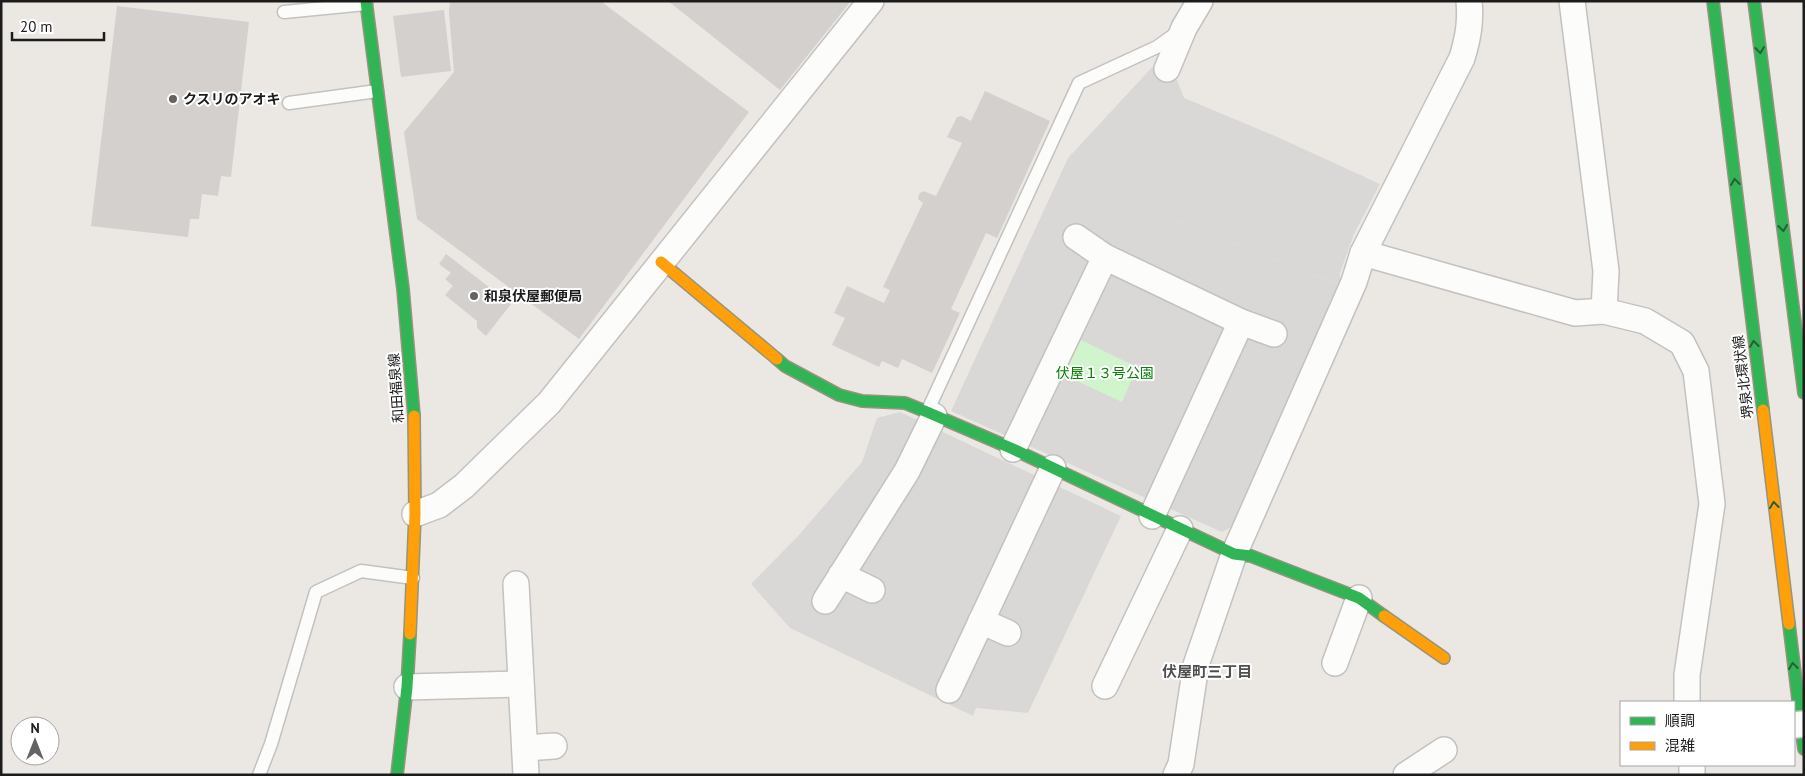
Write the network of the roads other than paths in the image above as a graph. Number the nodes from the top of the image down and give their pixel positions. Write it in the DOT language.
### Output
graph roads {
  1 [pos="871,1"];
  2 [pos="1200,1"];
  3 [pos="1469,1"];
  4 [pos="1572,1"];
  5 [pos="1713,1"];
  6 [pos="1754,1"];
  7 [pos="366,2"];
  8 [pos="284,12"];
  9 [pos="1184,28"];
  10 [pos="1167,69"];
  11 [pos="377,91"];
  12 [pos="289,103"];
  13 [pos="1076,237"];
  14 [pos="1362,253"];
  15 [pos="1106,257"];
  16 [pos="661,262"];
  17 [pos="1604,312"];
  18 [pos="1241,322"];
  19 [pos="1274,334"];
  20 [pos="1804,393"];
  21 [pos="931,414"];
  22 [pos="1013,449"];
  23 [pos="1052,468"];
  24 [pos="415,514"];
  25 [pos="1152,516"];
  26 [pos="1180,529"];
  27 [pos="1234,554"];
  28 [pos="841,576"];
  29 [pos="412,578"];
  30 [pos="516,584"];
  31 [pos="872,590"];
  32 [pos="1359,598"];
  33 [pos="825,601"];
  34 [pos="981,621"];
  35 [pos="1008,633"];
  36 [pos="1444,658"];
  37 [pos="1335,663"];
  38 [pos="521,684"];
  39 [pos="1105,686"];
  40 [pos="407,687"];
  41 [pos="949,690"];
  42 [pos="1687,701"];
  43 [pos="554,746"];
  44 [pos="525,748"];
  45 [pos="1804,749"];
  46 [pos="1444,750"];
  47 [pos="259,775"];
  48 [pos="397,775"];
  49 [pos="526,775"];
  50 [pos="1176,775"];
  51 [pos="1406,775"];
  1 -- 16 [label="street"];
  2 -- 9 [label="street"];
  3 -- 14 [label="street"];
  4 -- 17 [label="street"];
  45 -- 5 [label="main road, 堺泉北環状線, one-way"];
  6 -- 20 [label="main road, one-way"];
  7 -- 8 [label="lane"];
  7 -- 11 [label="main road, 和田福泉線"];
  9 -- 10 [label="street"];
  9 -- 21 [label="lane"];
  11 -- 12 [label="lane"];
  11 -- 24 [label="main road, 和田福泉線"];
  13 -- 15 [label="street"];
  14 -- 17 [label="street"];
  14 -- 27 [label="street"];
  15 -- 18 [label="street"];
  15 -- 22 [label="street"];
  16 -- 21 [label="main road"];
  16 -- 24 [label="street"];
  17 -- 42 [label="street"];
  18 -- 19 [label="street"];
  18 -- 25 [label="street"];
  21 -- 22 [label="main road"];
  21 -- 28 [label="street"];
  22 -- 23 [label="main road"];
  23 -- 25 [label="main road"];
  23 -- 34 [label="street"];
  24 -- 29 [label="main road, 和田福泉線"];
  25 -- 26 [label="main road"];
  26 -- 27 [label="main road"];
  26 -- 39 [label="street"];
  27 -- 32 [label="main road"];
  27 -- 50 [label="street"];
  28 -- 31 [label="street"];
  28 -- 33 [label="street"];
  29 -- 40 [label="main road, 和田福泉線"];
  29 -- 47 [label="lane"];
  30 -- 38 [label="street"];
  32 -- 36 [label="main road"];
  32 -- 37 [label="street"];
  34 -- 35 [label="street"];
  34 -- 41 [label="street"];
  38 -- 40 [label="street"];
  38 -- 44 [label="street"];
  40 -- 48 [label="main road, 和田福泉線"];
  43 -- 44 [label="street"];
  44 -- 49 [label="street"];
  46 -- 51 [label="street"];
}
